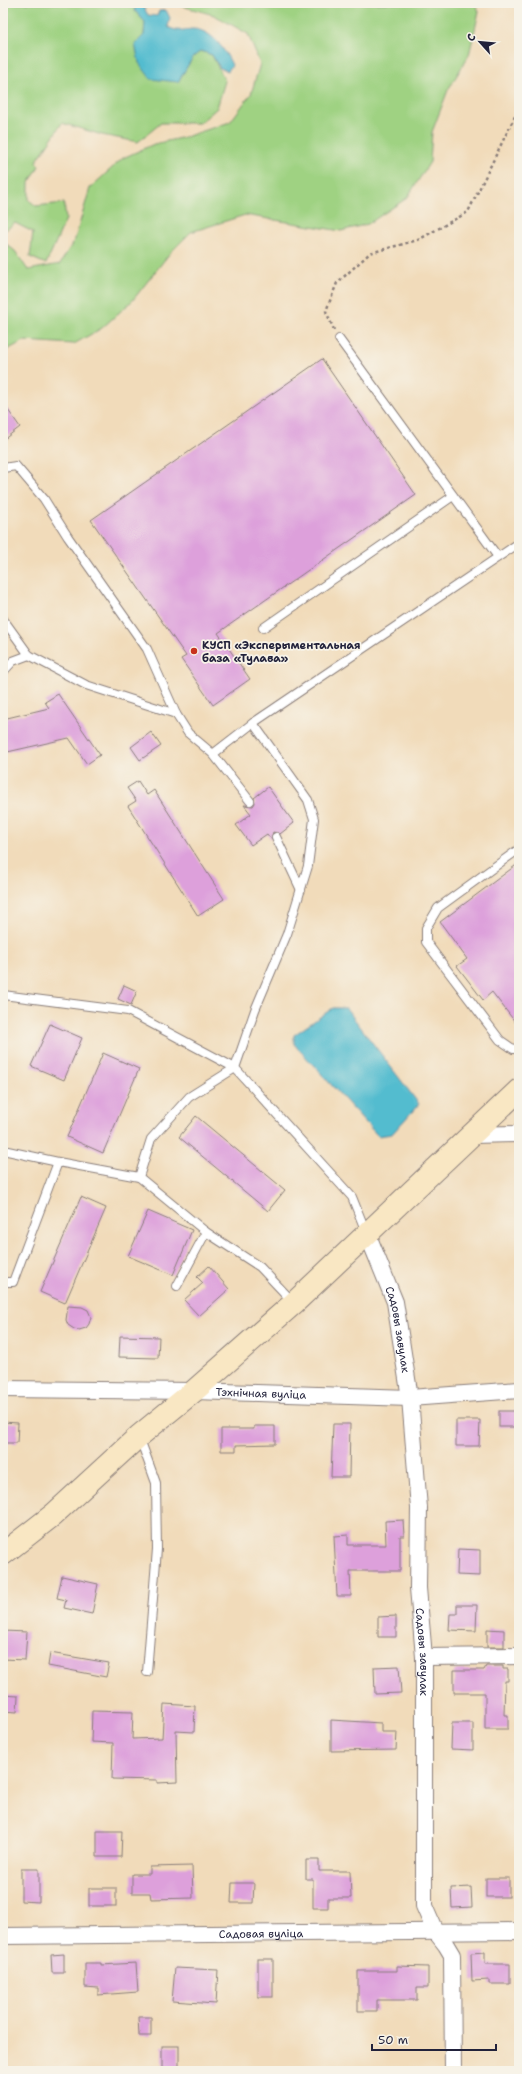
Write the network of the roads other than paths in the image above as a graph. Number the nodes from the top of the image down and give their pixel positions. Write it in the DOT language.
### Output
graph roads {
  1 [pos="339,339"];
  2 [pos="3,468"];
  3 [pos="453,496"];
  4 [pos="519,543"];
  5 [pos="498,557"];
  6 [pos="3,619"];
  7 [pos="263,628"];
  8 [pos="29,655"];
  9 [pos="3,672"];
  10 [pos="176,714"];
  11 [pos="253,723"];
  12 [pos="213,754"];
  13 [pos="250,800"];
  14 [pos="276,837"];
  15 [pos="519,849"];
  16 [pos="301,890"];
  17 [pos="3,995"];
  18 [pos="519,1048"];
  19 [pos="235,1068"];
  20 [pos="519,1090"];
  21 [pos="519,1134"];
  22 [pos="470,1135"];
  23 [pos="3,1150"];
  24 [pos="58,1162"];
  25 [pos="139,1177"];
  26 [pos="206,1232"];
  27 [pos="367,1233"];
  28 [pos="3,1282"];
  29 [pos="177,1286"];
  30 [pos="294,1303"];
  31 [pos="3,1389"];
  32 [pos="519,1390"];
  33 [pos="194,1391"];
  34 [pos="410,1398"];
  35 [pos="139,1436"];
  36 [pos="3,1554"];
  37 [pos="519,1656"];
  38 [pos="424,1657"];
  39 [pos="147,1672"];
  40 [pos="435,1931"];
  41 [pos="519,1931"];
  42 [pos="3,1936"];
  43 [pos="453,2071"];
  1 -- 3 [label="lane"];
  2 -- 10 [label="lane"];
  3 -- 5 [label="lane"];
  3 -- 7 [label="lane"];
  4 -- 5 [label="lane"];
  5 -- 11 [label="lane"];
  6 -- 8 [label="lane"];
  8 -- 9 [label="lane"];
  8 -- 10 [label="lane"];
  10 -- 12 [label="lane"];
  11 -- 12 [label="lane"];
  11 -- 16 [label="lane"];
  12 -- 13 [label="lane"];
  14 -- 16 [label="lane"];
  15 -- 18 [label="lane"];
  16 -- 19 [label="lane"];
  17 -- 19 [label="lane"];
  19 -- 25 [label="lane"];
  19 -- 27 [label="lane"];
  20 -- 22 [label="street"];
  21 -- 22 [label="street"];
  22 -- 27 [label="street"];
  23 -- 24 [label="lane"];
  24 -- 25 [label="lane"];
  24 -- 28 [label="lane"];
  25 -- 26 [label="lane"];
  26 -- 29 [label="lane"];
  26 -- 30 [label="lane"];
  27 -- 30 [label="street"];
  27 -- 34 [label="street, Садовы завулак"];
  30 -- 33 [label="street"];
  31 -- 33 [label="street, Тэхнічная вуліца"];
  32 -- 34 [label="street, Тэхнічная вуліца"];
  33 -- 34 [label="street, Тэхнічная вуліца"];
  33 -- 35 [label="street"];
  34 -- 38 [label="street, Садовы завулак"];
  35 -- 36 [label="street"];
  35 -- 39 [label="lane"];
  37 -- 38 [label="street"];
  38 -- 40 [label="street, Садовы завулак"];
  40 -- 41 [label="street, Садовая вуліца"];
  40 -- 42 [label="street, Садовая вуліца"];
  40 -- 43 [label="street, Садовы завулак"];
}
